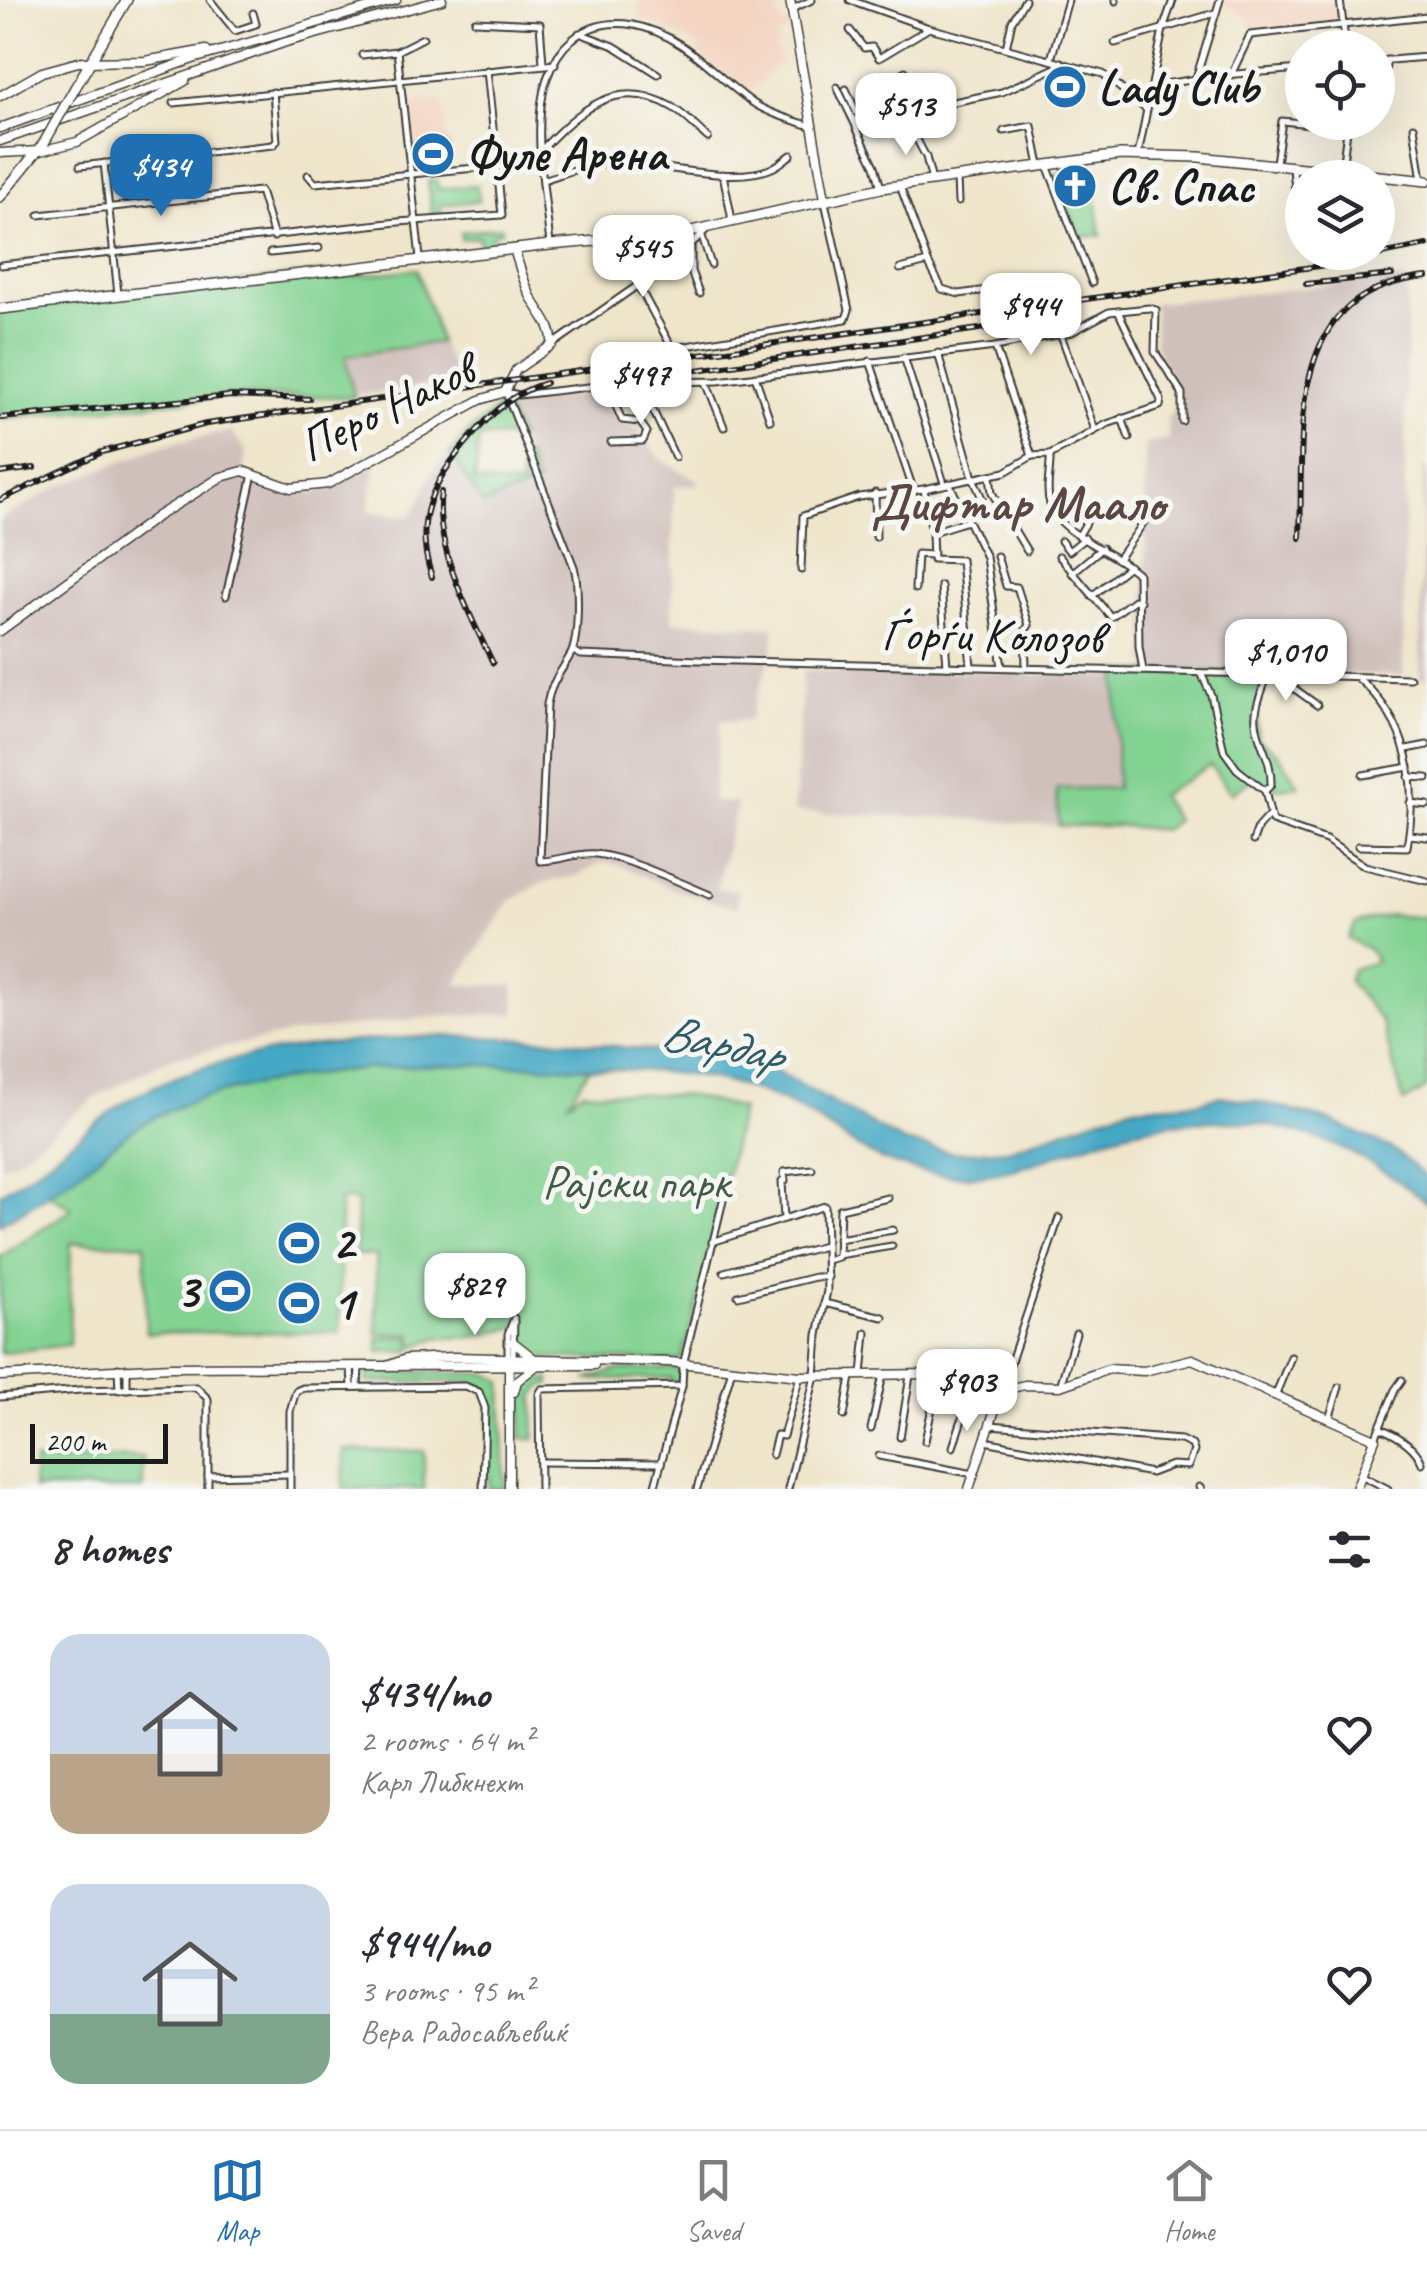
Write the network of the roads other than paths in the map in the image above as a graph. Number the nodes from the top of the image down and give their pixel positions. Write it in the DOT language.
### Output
graph roads {
  1 [pos="128,0"];
  2 [pos="210,0"];
  3 [pos="396,0"];
  4 [pos="442,0"];
  5 [pos="812,0"];
  6 [pos="850,0"];
  7 [pos="1026,0"];
  8 [pos="1068,0"];
  9 [pos="1173,0"];
  10 [pos="1220,0"];
  11 [pos="1340,0"];
  12 [pos="380,4"];
  13 [pos="791,4"];
  14 [pos="253,13"];
  15 [pos="1214,14"];
  16 [pos="384,15"];
  17 [pos="1427,16"];
  18 [pos="475,22"];
  19 [pos="1343,27"];
  20 [pos="929,28"];
  21 [pos="1164,29"];
  22 [pos="850,30"];
  23 [pos="1343,30"];
  24 [pos="579,33"];
  25 [pos="423,38"];
  26 [pos="102,40"];
  27 [pos="1115,43"];
  28 [pos="1006,48"];
  29 [pos="397,51"];
  30 [pos="362,55"];
  31 [pos="1427,57"];
  32 [pos="88,59"];
  33 [pos="1051,59"];
  34 [pos="1395,59"];
  35 [pos="1061,62"];
  36 [pos="120,63"];
  37 [pos="543,64"];
  38 [pos="555,64"];
  39 [pos="57,67"];
  40 [pos="487,70"];
  41 [pos="1285,70"];
  42 [pos="905,71"];
  43 [pos="658,74"];
  44 [pos="1231,75"];
  45 [pos="884,77"];
  46 [pos="401,79"];
  47 [pos="1196,79"];
  48 [pos="77,85"];
  49 [pos="1152,86"];
  50 [pos="837,88"];
  51 [pos="846,89"];
  52 [pos="273,92"];
  53 [pos="0,96"];
  54 [pos="174,103"];
  55 [pos="915,110"];
  56 [pos="1147,110"];
  57 [pos="1285,121"];
  58 [pos="911,126"];
  59 [pos="856,127"];
  60 [pos="1414,127"];
  61 [pos="0,128"];
  62 [pos="813,128"];
  63 [pos="1004,132"];
  64 [pos="708,138"];
  65 [pos="0,141"];
  66 [pos="42,147"];
  67 [pos="542,149"];
  68 [pos="0,153"];
  69 [pos="791,154"];
  70 [pos="1138,154"];
  71 [pos="104,162"];
  72 [pos="1276,163"];
  73 [pos="1285,164"];
  74 [pos="1044,165"];
  75 [pos="80,166"];
  76 [pos="497,166"];
  77 [pos="723,174"];
  78 [pos="308,175"];
  79 [pos="410,175"];
  80 [pos="1395,177"];
  81 [pos="957,178"];
  82 [pos="543,180"];
  83 [pos="1424,180"];
  84 [pos="932,181"];
  85 [pos="822,184"];
  86 [pos="900,186"];
  87 [pos="880,188"];
  88 [pos="840,196"];
  89 [pos="0,198"];
  90 [pos="825,200"];
  91 [pos="814,202"];
  92 [pos="958,202"];
  93 [pos="109,208"];
  94 [pos="39,215"];
  95 [pos="416,220"];
  96 [pos="732,222"];
  97 [pos="705,232"];
  98 [pos="287,235"];
  99 [pos="274,236"];
  100 [pos="550,245"];
  101 [pos="691,247"];
  102 [pos="319,248"];
  103 [pos="514,249"];
  104 [pos="289,251"];
  105 [pos="114,253"];
  106 [pos="270,253"];
  107 [pos="420,262"];
  108 [pos="928,262"];
  109 [pos="712,265"];
  110 [pos="1,266"];
  111 [pos="900,269"];
  112 [pos="637,283"];
  113 [pos="1092,283"];
  114 [pos="1008,286"];
  115 [pos="699,293"];
  116 [pos="118,296"];
  117 [pos="0,308"];
  118 [pos="1118,312"];
  119 [pos="1061,335"];
  120 [pos="552,345"];
  121 [pos="671,347"];
  122 [pos="996,347"];
  123 [pos="938,353"];
  124 [pos="633,356"];
  125 [pos="904,357"];
  126 [pos="870,361"];
  127 [pos="755,376"];
  128 [pos="706,382"];
  129 [pos="640,383"];
  130 [pos="606,384"];
  131 [pos="506,392"];
  132 [pos="1122,418"];
  133 [pos="770,420"];
  134 [pos="1182,421"];
  135 [pos="724,427"];
  136 [pos="1095,430"];
  137 [pos="1130,438"];
  138 [pos="611,442"];
  139 [pos="1050,454"];
  140 [pos="1032,456"];
  141 [pos="675,457"];
  142 [pos="253,474"];
  143 [pos="990,476"];
  144 [pos="973,478"];
  145 [pos="947,484"];
  146 [pos="924,488"];
  147 [pos="914,489"];
  148 [pos="876,493"];
  149 [pos="982,498"];
  150 [pos="1080,517"];
  151 [pos="966,521"];
  152 [pos="1144,522"];
  153 [pos="932,532"];
  154 [pos="1082,536"];
  155 [pos="876,537"];
  156 [pos="1061,541"];
  157 [pos="1102,548"];
  158 [pos="1027,551"];
  159 [pos="932,555"];
  160 [pos="997,556"];
  161 [pos="1059,556"];
  162 [pos="1118,558"];
  163 [pos="1129,566"];
  164 [pos="801,570"];
  165 [pos="1072,573"];
  166 [pos="941,586"];
  167 [pos="915,588"];
  168 [pos="226,596"];
  169 [pos="1092,596"];
  170 [pos="1140,601"];
  171 [pos="0,631"];
  172 [pos="1316,633"];
  173 [pos="573,651"];
  174 [pos="947,666"];
  175 [pos="971,666"];
  176 [pos="1002,667"];
  177 [pos="1026,668"];
  178 [pos="1143,672"];
  179 [pos="1201,673"];
  180 [pos="1273,674"];
  181 [pos="1356,677"];
  182 [pos="1381,677"];
  183 [pos="1410,678"];
  184 [pos="1373,691"];
  185 [pos="1317,706"];
  186 [pos="1427,745"];
  187 [pos="1407,749"];
  188 [pos="1409,767"];
  189 [pos="1363,775"];
  190 [pos="1409,778"];
  191 [pos="1427,778"];
  192 [pos="1265,791"];
  193 [pos="1410,804"];
  194 [pos="1427,804"];
  195 [pos="1269,815"];
  196 [pos="1409,834"];
  197 [pos="1427,837"];
  198 [pos="1253,841"];
  199 [pos="1358,846"];
  200 [pos="1427,880"];
  201 [pos="710,896"];
  202 [pos="812,1169"];
  203 [pos="728,1180"];
  204 [pos="888,1198"];
  205 [pos="1060,1218"];
  206 [pos="784,1219"];
  207 [pos="893,1230"];
  208 [pos="838,1239"];
  209 [pos="712,1242"];
  210 [pos="825,1246"];
  211 [pos="892,1246"];
  212 [pos="838,1255"];
  213 [pos="827,1260"];
  214 [pos="724,1272"];
  215 [pos="828,1277"];
  216 [pos="738,1296"];
  217 [pos="824,1303"];
  218 [pos="882,1317"];
  219 [pos="866,1333"];
  220 [pos="1076,1333"];
  221 [pos="510,1343"];
  222 [pos="488,1356"];
  223 [pos="1291,1357"];
  224 [pos="511,1361"];
  225 [pos="537,1362"];
  226 [pos="683,1365"];
  227 [pos="387,1366"];
  228 [pos="479,1366"];
  229 [pos="355,1367"];
  230 [pos="122,1368"];
  231 [pos="732,1369"];
  232 [pos="883,1375"];
  233 [pos="0,1376"];
  234 [pos="800,1376"];
  235 [pos="816,1376"];
  236 [pos="910,1376"];
  237 [pos="939,1376"];
  238 [pos="852,1377"];
  239 [pos="862,1377"];
  240 [pos="1402,1380"];
  241 [pos="509,1382"];
  242 [pos="682,1386"];
  243 [pos="1060,1386"];
  244 [pos="355,1387"];
  245 [pos="1339,1388"];
  246 [pos="972,1389"];
  247 [pos="119,1390"];
  248 [pos="128,1390"];
  249 [pos="1002,1391"];
  250 [pos="514,1392"];
  251 [pos="1275,1396"];
  252 [pos="0,1397"];
  253 [pos="844,1416"];
  254 [pos="1329,1419"];
  255 [pos="990,1426"];
  256 [pos="1380,1428"];
  257 [pos="871,1430"];
  258 [pos="900,1437"];
  259 [pos="1375,1439"];
  260 [pos="985,1440"];
  261 [pos="926,1441"];
  262 [pos="953,1447"];
  263 [pos="772,1456"];
  264 [pos="879,1456"];
  265 [pos="540,1462"];
  266 [pos="661,1463"];
  267 [pos="1422,1463"];
  268 [pos="1157,1473"];
  269 [pos="290,1474"];
  270 [pos="974,1474"];
  271 [pos="1361,1475"];
  272 [pos="208,1476"];
  273 [pos="1162,1483"];
  274 [pos="208,1489"];
  275 [pos="290,1489"];
  276 [pos="483,1489"];
  277 [pos="511,1489"];
  278 [pos="540,1489"];
  279 [pos="654,1489"];
  280 [pos="698,1489"];
  281 [pos="788,1489"];
  282 [pos="968,1489"];
  283 [pos="1356,1489"];
  284 [pos="1388,1489"];
  1 -- 26 [label="main road"];
  2 -- 14 [label="street"];
  3 -- 12 [label="street"];
  4 -- 16 [label="street"];
  5 -- 13 [label="street"];
  6 -- 20 [label="street"];
  7 -- 28 [label="street"];
  8 -- 33 [label="street"];
  9 -- 21 [label="street"];
  10 -- 15 [label="street"];
  11 -- 19 [label="street"];
  12 -- 36 [label="street"];
  12 -- 61 [label="street"];
  13 -- 62 [label="street"];
  15 -- 21 [label="street"];
  15 -- 47 [label="street"];
  16 -- 65 [label="street"];
  16 -- 66 [label="street"];
  17 -- 19 [label="street"];
  18 -- 37 [label="street"];
  19 -- 23 [label="street"];
  19 -- 44 [label="street"];
  20 -- 22 [label="street"];
  20 -- 28 [label="street"];
  21 -- 27 [label="street"];
  21 -- 49 [label="street"];
  24 -- 38 [label="street"];
  24 -- 43 [label="street"];
  24 -- 62 [label="street"];
  25 -- 29 [label="street"];
  26 -- 32 [label="main road"];
  26 -- 36 [label="street"];
  28 -- 33 [label="street"];
  29 -- 30 [label="street"];
  29 -- 46 [label="street"];
  31 -- 34 [label="street"];
  32 -- 36 [label="street"];
  32 -- 39 [label="street"];
  32 -- 48 [label="main road"];
  33 -- 35 [label="street"];
  35 -- 55 [label="street"];
  35 -- 56 [label="street"];
  37 -- 38 [label="street"];
  37 -- 40 [label="street"];
  38 -- 67 [label="street"];
  39 -- 48 [label="street"];
  39 -- 53 [label="street"];
  40 -- 46 [label="street"];
  40 -- 76 [label="street"];
  41 -- 44 [label="street"];
  42 -- 55 [label="street"];
  44 -- 47 [label="street"];
  45 -- 58 [label="street"];
  46 -- 52 [label="street"];
  46 -- 79 [label="street"];
  47 -- 49 [label="street"];
  48 -- 66 [label="main road, bridge"];
  49 -- 56 [label="street"];
  50 -- 59 [label="street"];
  51 -- 59 [label="street"];
  52 -- 54 [label="street"];
  52 -- 71 [label="street"];
  55 -- 58 [label="street"];
  56 -- 70 [label="street"];
  57 -- 72 [label="street"];
  58 -- 84 [label="street"];
  59 -- 87 [label="street"];
  60 -- 83 [label="street"];
  62 -- 85 [label="street"];
  63 -- 74 [label="street"];
  64 -- 67 [label="street"];
  66 -- 68 [label="street"];
  66 -- 89 [label="main road"];
  67 -- 82 [label="street"];
  69 -- 77 [label="street"];
  70 -- 72 [label="main road"];
  70 -- 74 [label="main road"];
  71 -- 75 [label="street"];
  71 -- 93 [label="street"];
  72 -- 73 [label="main road"];
  74 -- 81 [label="main road"];
  74 -- 113 [label="street"];
  76 -- 79 [label="street"];
  76 -- 95 [label="street"];
  77 -- 82 [label="street"];
  77 -- 96 [label="street"];
  78 -- 79 [label="street"];
  79 -- 95 [label="street"];
  80 -- 83 [label="main road"];
  81 -- 84 [label="main road"];
  81 -- 92 [label="street"];
  82 -- 100 [label="street"];
  84 -- 86 [label="main road"];
  85 -- 88 [label="street"];
  85 -- 90 [label="street"];
  85 -- 91 [label="street"];
  86 -- 87 [label="main road"];
  86 -- 108 [label="street"];
  87 -- 88 [label="main road"];
  88 -- 90 [label="main road"];
  90 -- 91 [label="main road"];
  90 -- 121 [label="street"];
  91 -- 96 [label="main road"];
  93 -- 94 [label="street"];
  93 -- 99 [label="street"];
  93 -- 105 [label="street"];
  95 -- 98 [label="street"];
  95 -- 107 [label="street"];
  96 -- 97 [label="main road"];
  97 -- 100 [label="main road"];
  97 -- 101 [label="street"];
  97 -- 109 [label="street"];
  98 -- 99 [label="street"];
  98 -- 104 [label="street"];
  99 -- 105 [label="street"];
  100 -- 103 [label="main road"];
  101 -- 112 [label="street"];
  101 -- 115 [label="street"];
  102 -- 104 [label="street"];
  103 -- 107 [label="main road"];
  103 -- 120 [label="street"];
  104 -- 106 [label="street"];
  105 -- 110 [label="street"];
  105 -- 116 [label="street"];
  107 -- 116 [label="main road"];
  108 -- 111 [label="street"];
  108 -- 114 [label="street"];
  112 -- 120 [label="street"];
  112 -- 121 [label="street"];
  116 -- 117 [label="main road"];
  118 -- 119 [label="street"];
  118 -- 132 [label="street"];
  118 -- 134 [label="street"];
  119 -- 122 [label="street"];
  119 -- 136 [label="street"];
  120 -- 131 [label="street, Перо Наков"];
  121 -- 124 [label="street"];
  122 -- 123 [label="street"];
  122 -- 140 [label="street"];
  123 -- 125 [label="street"];
  123 -- 144 [label="street"];
  125 -- 126 [label="street"];
  125 -- 145 [label="street"];
  126 -- 127 [label="street"];
  126 -- 147 [label="street"];
  127 -- 128 [label="street"];
  127 -- 133 [label="street"];
  128 -- 129 [label="street"];
  128 -- 135 [label="street"];
  129 -- 130 [label="street"];
  129 -- 141 [label="street"];
  130 -- 131 [label="street"];
  130 -- 138 [label="street"];
  131 -- 142 [label="street, Перо Наков"];
  131 -- 173 [label="street"];
  132 -- 136 [label="street"];
  132 -- 137 [label="street"];
  136 -- 139 [label="street"];
  139 -- 140 [label="street"];
  139 -- 154 [label="street"];
  140 -- 143 [label="street"];
  142 -- 168 [label="street"];
  142 -- 171 [label="street, Перо Наков"];
  143 -- 144 [label="street"];
  143 -- 158 [label="street"];
  144 -- 145 [label="street"];
  144 -- 149 [label="street"];
  145 -- 146 [label="street"];
  145 -- 151 [label="street"];
  146 -- 147 [label="street"];
  146 -- 153 [label="street"];
  147 -- 148 [label="street"];
  148 -- 155 [label="street"];
  148 -- 164 [label="street"];
  150 -- 154 [label="street"];
  151 -- 153 [label="street"];
  151 -- 176 [label="street"];
  152 -- 162 [label="street"];
  153 -- 159 [label="street"];
  154 -- 156 [label="street"];
  154 -- 157 [label="street"];
  157 -- 162 [label="street"];
  157 -- 165 [label="street"];
  159 -- 167 [label="street"];
  159 -- 175 [label="street"];
  160 -- 177 [label="street"];
  161 -- 165 [label="street"];
  162 -- 163 [label="street"];
  163 -- 169 [label="street"];
  163 -- 170 [label="street"];
  165 -- 169 [label="street"];
  166 -- 174 [label="street"];
  169 -- 170 [label="street"];
  170 -- 178 [label="street"];
  172 -- 180 [label="street"];
  173 -- 174 [label="street, Ѓорѓи Колозов"];
  173 -- 201 [label="street"];
  174 -- 175 [label="street, Ѓорѓи Колозов"];
  175 -- 176 [label="street, Ѓорѓи Колозов"];
  176 -- 177 [label="street, Ѓорѓи Колозов"];
  177 -- 178 [label="street, Ѓорѓи Колозов"];
  178 -- 179 [label="street, Ѓорѓи Колозов"];
  179 -- 180 [label="street, Ѓорѓи Колозов"];
  179 -- 192 [label="street"];
  180 -- 181 [label="street, Ѓорѓи Колозов"];
  180 -- 185 [label="street"];
  180 -- 192 [label="street"];
  181 -- 182 [label="street, Ѓорѓи Колозов"];
  181 -- 184 [label="street"];
  182 -- 183 [label="street, Ѓорѓи Колозов"];
  182 -- 184 [label="street"];
  184 -- 187 [label="street"];
  186 -- 187 [label="street"];
  187 -- 188 [label="street"];
  188 -- 189 [label="street"];
  188 -- 190 [label="street"];
  190 -- 191 [label="street"];
  190 -- 193 [label="street"];
  192 -- 195 [label="street"];
  193 -- 194 [label="street"];
  193 -- 196 [label="street"];
  195 -- 198 [label="street"];
  195 -- 200 [label="street"];
  196 -- 197 [label="street"];
  196 -- 199 [label="street"];
  202 -- 206 [label="street"];
  203 -- 209 [label="street"];
  204 -- 208 [label="street"];
  205 -- 249 [label="street"];
  206 -- 209 [label="street"];
  206 -- 210 [label="street"];
  207 -- 208 [label="street"];
  208 -- 212 [label="street"];
  209 -- 226 [label="street"];
  210 -- 213 [label="street"];
  210 -- 214 [label="street"];
  211 -- 212 [label="street"];
  212 -- 213 [label="street"];
  213 -- 215 [label="street"];
  215 -- 216 [label="street"];
  215 -- 217 [label="street"];
  217 -- 218 [label="street"];
  217 -- 235 [label="street"];
  219 -- 239 [label="street"];
  220 -- 243 [label="street"];
  221 -- 222 [label="street"];
  221 -- 224 [label="street"];
  221 -- 225 [label="street"];
  222 -- 224 [label="street"];
  222 -- 227 [label="street"];
  223 -- 251 [label="street"];
  224 -- 225 [label="street"];
  224 -- 228 [label="street"];
  224 -- 241 [label="street"];
  224 -- 250 [label="street"];
  225 -- 226 [label="street"];
  225 -- 250 [label="street"];
  226 -- 231 [label="street"];
  226 -- 242 [label="street"];
  227 -- 228 [label="street"];
  227 -- 229 [label="street"];
  228 -- 241 [label="street"];
  229 -- 230 [label="street"];
  229 -- 244 [label="street"];
  230 -- 233 [label="street"];
  230 -- 247 [label="street"];
  230 -- 248 [label="street"];
  231 -- 234 [label="street"];
  231 -- 280 [label="street"];
  232 -- 236 [label="street"];
  232 -- 239 [label="street"];
  232 -- 257 [label="street"];
  234 -- 235 [label="street"];
  234 -- 263 [label="street"];
  235 -- 238 [label="street"];
  235 -- 281 [label="street"];
  236 -- 237 [label="street"];
  236 -- 258 [label="street"];
  237 -- 246 [label="street"];
  237 -- 261 [label="street"];
  238 -- 239 [label="street"];
  238 -- 253 [label="street"];
  240 -- 256 [label="street"];
  241 -- 277 [label="street"];
  242 -- 265 [label="street"];
  242 -- 266 [label="street"];
  243 -- 249 [label="street"];
  243 -- 251 [label="street"];
  244 -- 269 [label="street"];
  244 -- 276 [label="street"];
  245 -- 254 [label="street"];
  246 -- 249 [label="street"];
  246 -- 262 [label="street"];
  247 -- 248 [label="street"];
  247 -- 252 [label="street"];
  248 -- 272 [label="street"];
  249 -- 255 [label="street"];
  250 -- 277 [label="street"];
  251 -- 254 [label="street"];
  254 -- 259 [label="street"];
  255 -- 260 [label="street"];
  255 -- 268 [label="street"];
  256 -- 259 [label="street"];
  256 -- 267 [label="street"];
  259 -- 271 [label="street"];
  260 -- 268 [label="street"];
  260 -- 270 [label="street"];
  264 -- 270 [label="street"];
  265 -- 266 [label="street"];
  265 -- 278 [label="street"];
  266 -- 279 [label="street"];
  268 -- 273 [label="street"];
  269 -- 272 [label="street"];
  269 -- 275 [label="street"];
  270 -- 282 [label="street"];
  271 -- 283 [label="street"];
  271 -- 284 [label="street"];
  272 -- 274 [label="street"];
}
